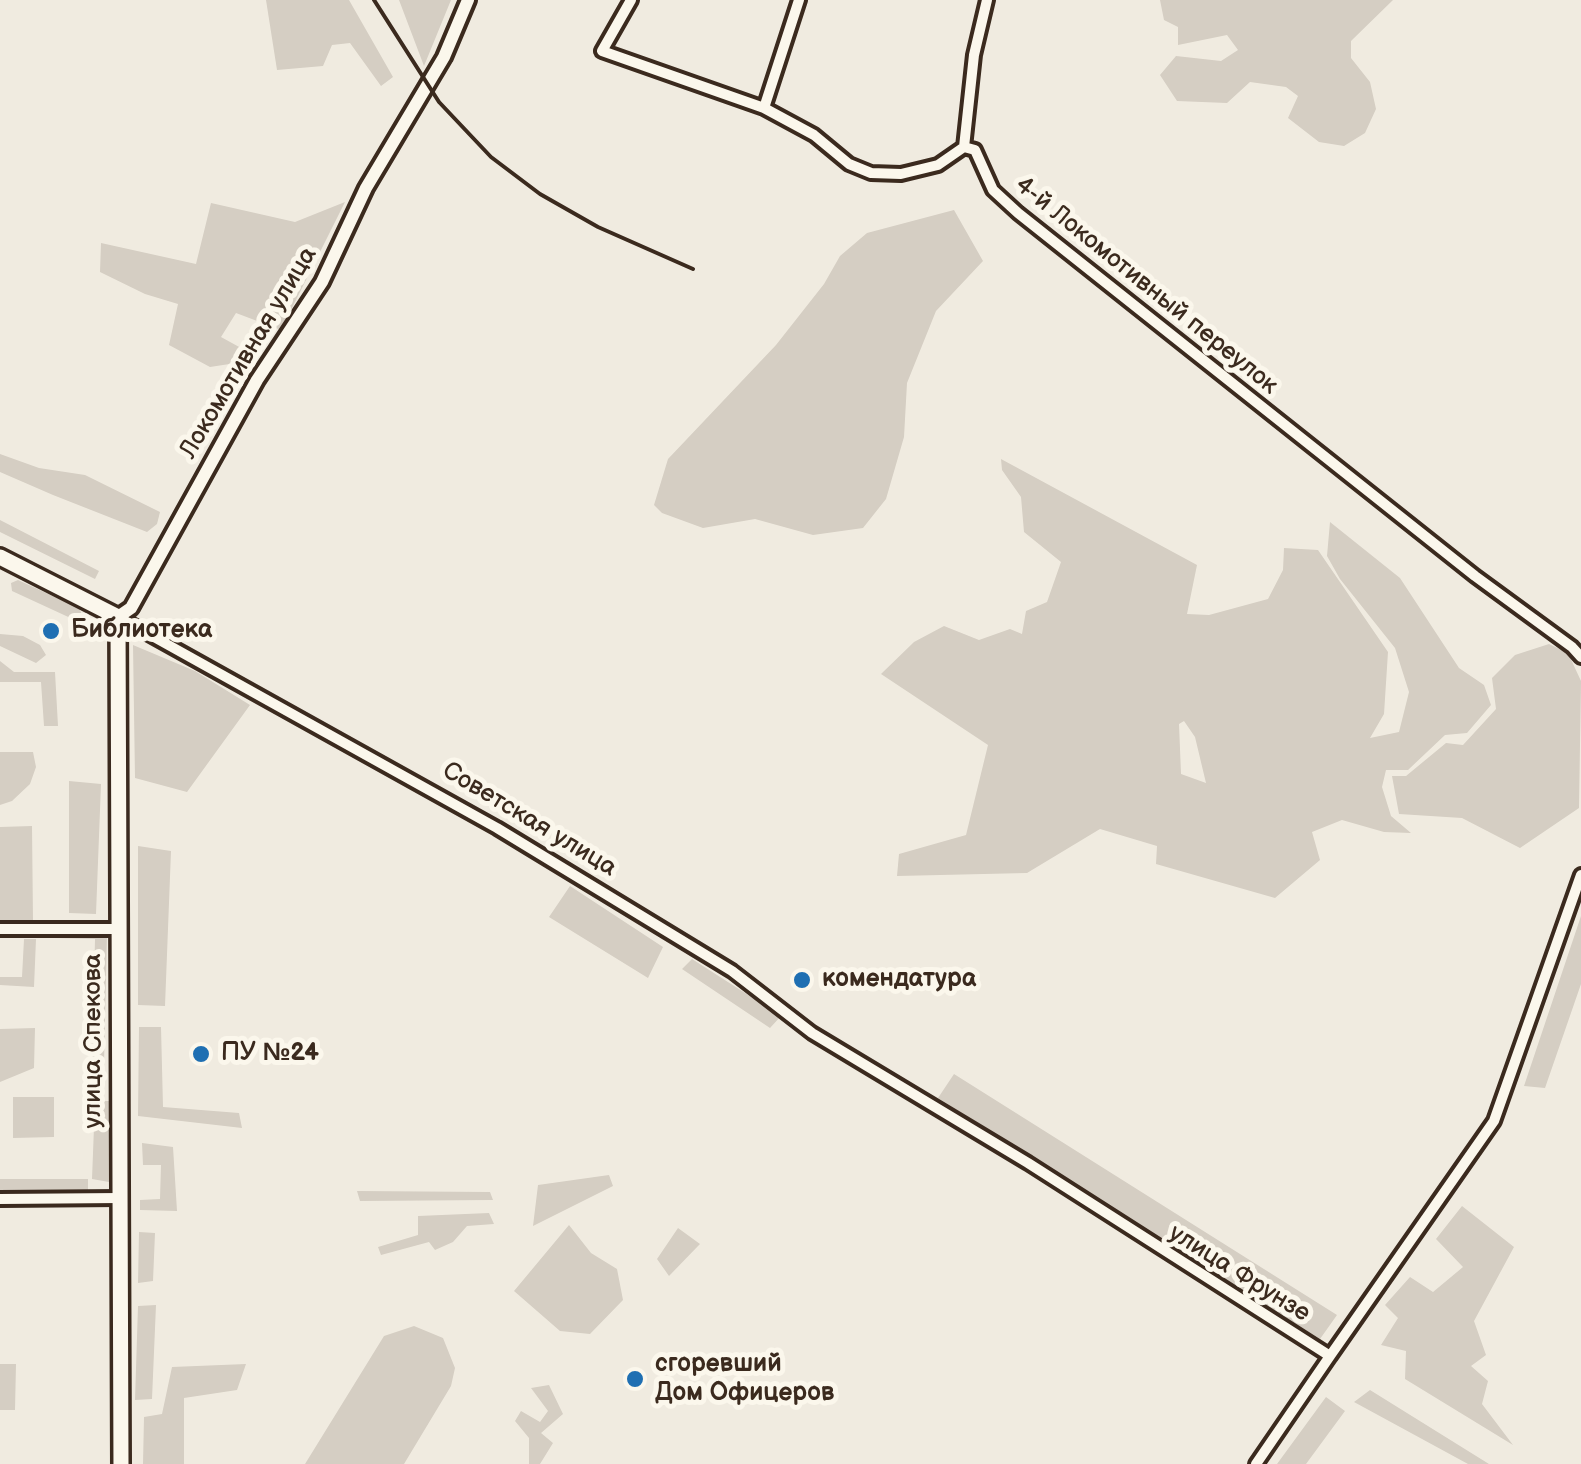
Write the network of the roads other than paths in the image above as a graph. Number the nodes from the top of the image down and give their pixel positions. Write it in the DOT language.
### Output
graph roads {
  1 [pos="468,0"];
  2 [pos="631,0"];
  3 [pos="799,0"];
  4 [pos="988,0"];
  5 [pos="764,108"];
  6 [pos="964,147"];
  7 [pos="0,557"];
  8 [pos="118,618"];
  9 [pos="1581,657"];
  10 [pos="1581,874"];
  11 [pos="0,929"];
  12 [pos="119,929"];
  13 [pos="1015,1156"];
  14 [pos="120,1198"];
  15 [pos="0,1199"];
  16 [pos="1330,1356"];
  17 [pos="120,1464"];
  18 [pos="1256,1464"];
  1 -- 8 [label="street, Локомотивная улица"];
  2 -- 5 [label="street"];
  3 -- 5 [label="street"];
  4 -- 6 [label="street"];
  5 -- 6 [label="street"];
  6 -- 9 [label="street, 4-й Локомотивный переулок"];
  7 -- 8 [label="main road, Советская улица"];
  8 -- 12 [label="main road, улица Спекова"];
  8 -- 13 [label="street, Советская улица"];
  10 -- 16 [label="street"];
  11 -- 12 [label="street"];
  12 -- 14 [label="main road, улица Спекова"];
  13 -- 16 [label="street, улица Фрунзе"];
  14 -- 15 [label="street"];
  14 -- 17 [label="main road, улица Спекова"];
  16 -- 18 [label="street"];
}
